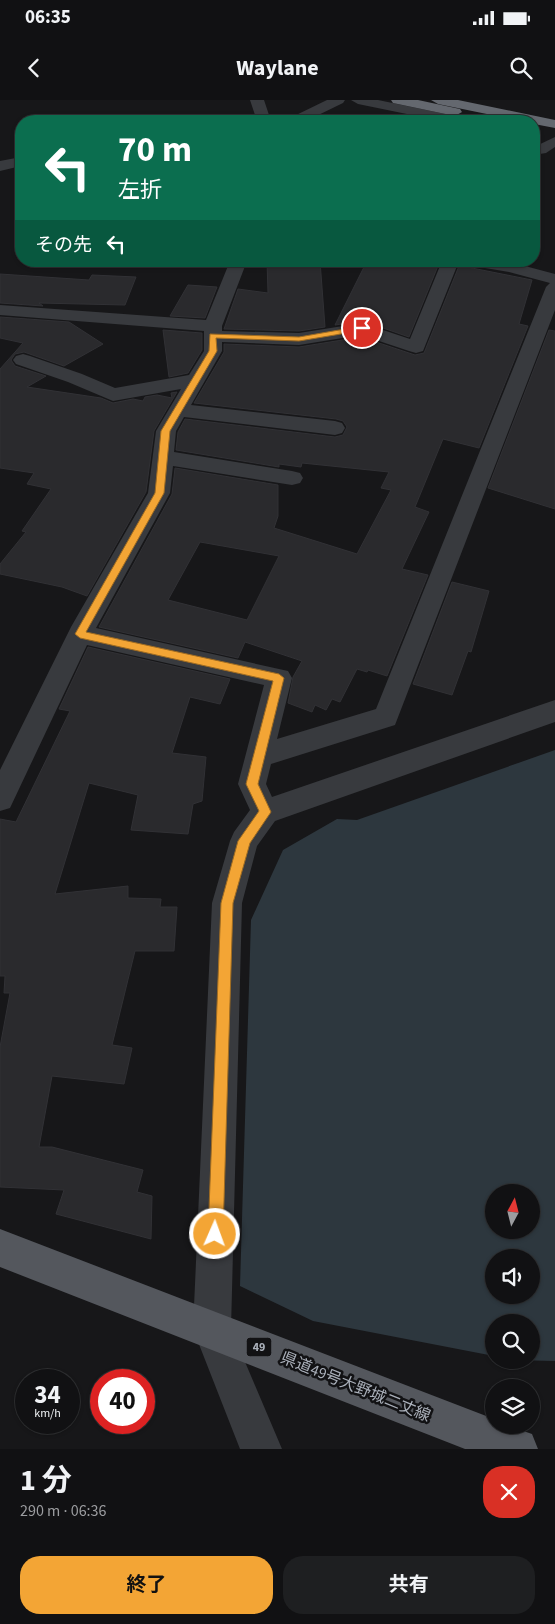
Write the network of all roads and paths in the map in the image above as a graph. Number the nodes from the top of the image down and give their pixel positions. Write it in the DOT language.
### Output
graph roads {
  1 [pos="257,100"];
  2 [pos="338,100"];
  3 [pos="358,100"];
  4 [pos="398,100"];
  5 [pos="438,100"];
  6 [pos="447,100"];
  7 [pos="262,115"];
  8 [pos="307,115"];
  9 [pos="431,115"];
  10 [pos="469,115"];
  11 [pos="514,115"];
  12 [pos="517,115"];
  13 [pos="540,120"];
  14 [pos="540,120"];
  15 [pos="555,123"];
  16 [pos="540,130"];
  17 [pos="555,134"];
  18 [pos="555,141"];
  19 [pos="540,150"];
  20 [pos="15,163"];
  21 [pos="0,166"];
  22 [pos="237,267"];
  23 [pos="449,267"];
  24 [pos="520,267"];
  25 [pos="555,278"];
  26 [pos="555,287"];
  27 [pos="0,310"];
  28 [pos="213,331"];
  29 [pos="23,360"];
  30 [pos="196,380"];
  31 [pos="178,410"];
  32 [pos="335,428"];
  33 [pos="163,457"];
  34 [pos="292,478"];
  35 [pos="80,634"];
  36 [pos="555,711"];
  37 [pos="259,756"];
  38 [pos="0,799"];
  39 [pos="265,812"];
  40 [pos="0,1248"];
  41 [pos="212,1329"];
  42 [pos="261,1449"];
  43 [pos="517,1449"];
  1 -- 7 [label="street"];
  2 -- 8 [label="street"];
  3 -- 9 [label="street"];
  4 -- 10 [label="highway"];
  5 -- 11 [label="highway"];
  6 -- 12 [label="highway"];
  13 -- 15 [label="highway"];
  14 -- 15 [label="highway"];
  16 -- 17 [label="highway"];
  18 -- 19 [label="street"];
  20 -- 21 [label="street"];
  22 -- 28 [label="street"];
  23 -- 28 [label="street"];
  24 -- 25 [label="street"];
  26 -- 37 [label="street"];
  27 -- 28 [label="street"];
  28 -- 30 [label="street"];
  29 -- 30 [label="street"];
  30 -- 31 [label="street"];
  31 -- 32 [label="street"];
  31 -- 33 [label="street"];
  33 -- 34 [label="street"];
  33 -- 35 [label="street"];
  35 -- 37 [label="street"];
  35 -- 38 [label="street"];
  36 -- 39 [label="street"];
  37 -- 39 [label="street"];
  39 -- 41 [label="street"];
  40 -- 41 [label="main road, 県道49号大野城二丈線 / 49"];
  41 -- 42 [label="street"];
  41 -- 43 [label="main road, 県道49号大野城二丈線 / 49"];
}
